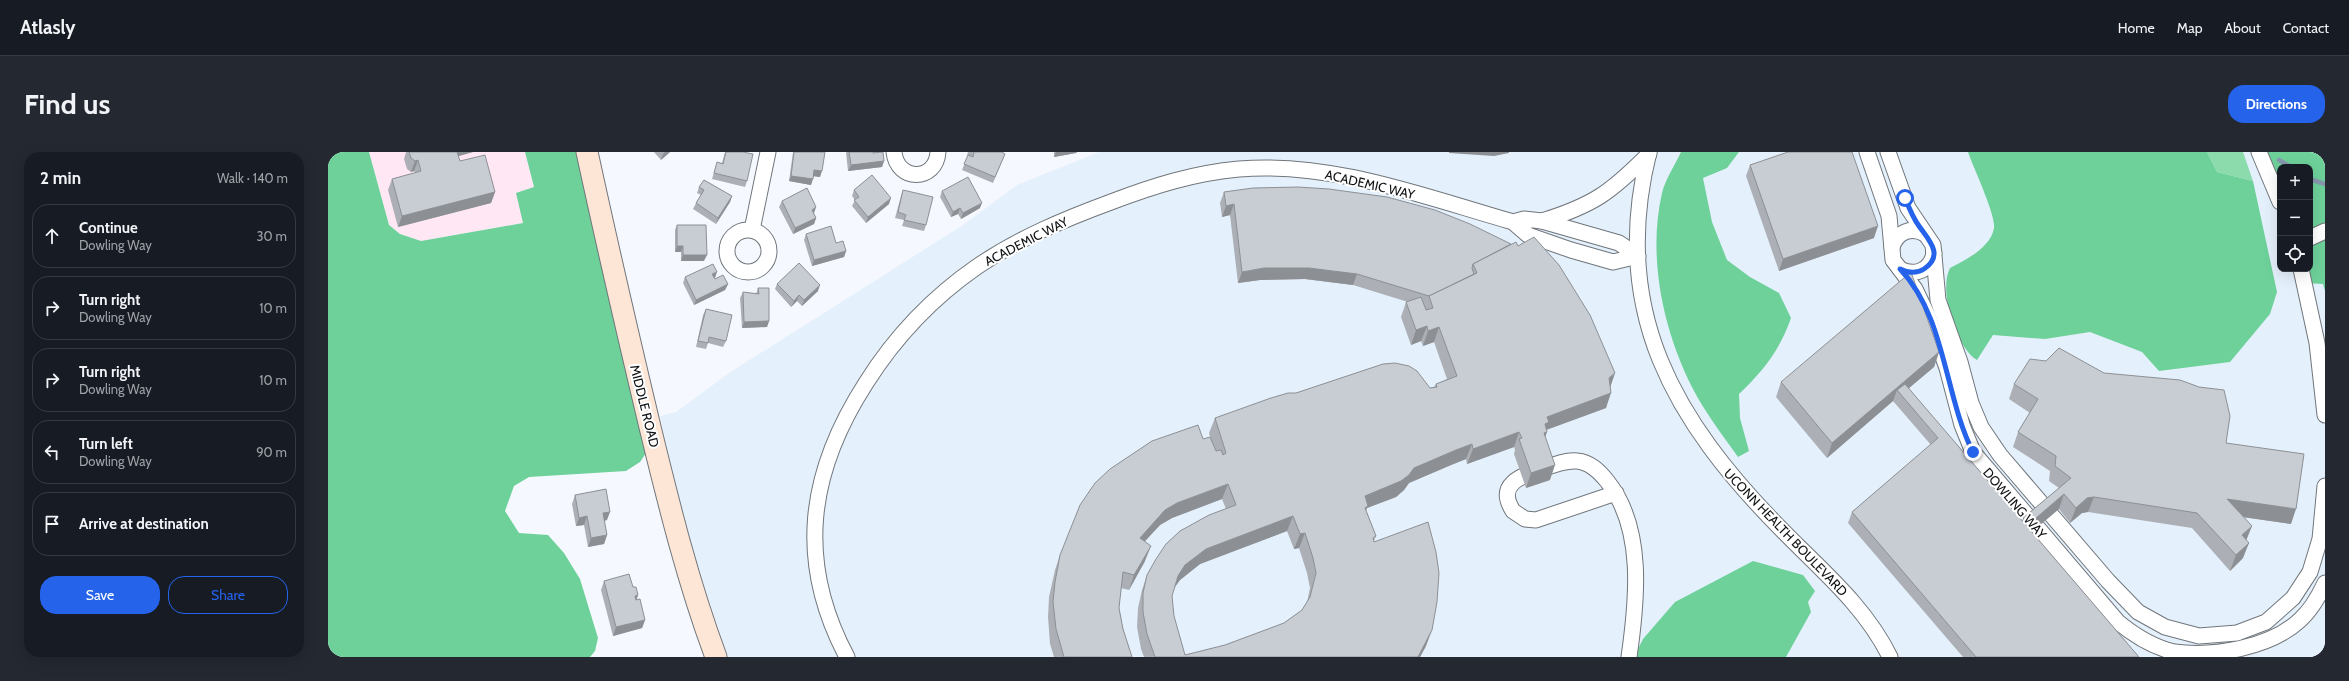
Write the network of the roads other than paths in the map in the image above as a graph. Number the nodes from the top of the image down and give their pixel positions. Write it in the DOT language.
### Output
graph roads {
  1 [pos="587,152"];
  2 [pos="768,152"];
  3 [pos="894,152"];
  4 [pos="938,152"];
  5 [pos="1867,152"];
  6 [pos="1888,152"];
  7 [pos="2259,152"];
  8 [pos="1649,153"];
  9 [pos="2279,200"];
  10 [pos="1542,221"];
  11 [pos="1513,222"];
  12 [pos="752,230"];
  13 [pos="2325,231"];
  14 [pos="1925,234"];
  15 [pos="2313,237"];
  16 [pos="1892,247"];
  17 [pos="1934,252"];
  18 [pos="1638,256"];
  19 [pos="1900,269"];
  20 [pos="2302,272"];
  21 [pos="2325,414"];
  22 [pos="2325,486"];
  23 [pos="1616,493"];
  24 [pos="2077,545"];
  25 [pos="2063,559"];
  26 [pos="2303,583"];
  27 [pos="2323,590"];
  28 [pos="2251,629"];
  29 [pos="2257,651"];
  30 [pos="716,657"];
  31 [pos="848,657"];
  32 [pos="1629,657"];
  33 [pos="1890,657"];
  1 -- 30 [label="street, MIDDLE ROAD"];
  2 -- 12 [label="street"];
  3 -- 4 [label="street"];
  5 -- 16 [label="street, DOWLING WAY"];
  6 -- 14 [label="street, DOWLING WAY"];
  7 -- 9 [label="street"];
  8 -- 10 [label="street, ACADEMIC WAY"];
  8 -- 18 [label="street, UCONN HEALTH BOULEVARD"];
  10 -- 11 [label="street, ACADEMIC WAY"];
  10 -- 18 [label="street, ACADEMIC WAY"];
  11 -- 18 [label="street, ACADEMIC WAY"];
  11 -- 31 [label="street, ACADEMIC WAY"];
  13 -- 15 [label="street"];
  14 -- 16 [label="street"];
  14 -- 17 [label="street, DOWLING WAY"];
  16 -- 19 [label="street, DOWLING WAY"];
  17 -- 19 [label="street"];
  17 -- 24 [label="street, DOWLING WAY"];
  18 -- 33 [label="street, UCONN HEALTH BOULEVARD"];
  19 -- 25 [label="street, DOWLING WAY"];
  20 -- 21 [label="street"];
  22 -- 26 [label="street, DOWLING WAY"];
  23 -- 23 [label="street"];
  23 -- 32 [label="street"];
  24 -- 25 [label="street"];
  24 -- 28 [label="street, DOWLING WAY"];
  25 -- 29 [label="street, DOWLING WAY"];
  26 -- 27 [label="street"];
  26 -- 28 [label="street, DOWLING WAY"];
  27 -- 29 [label="street, DOWLING WAY"];
  28 -- 29 [label="street"];
}
